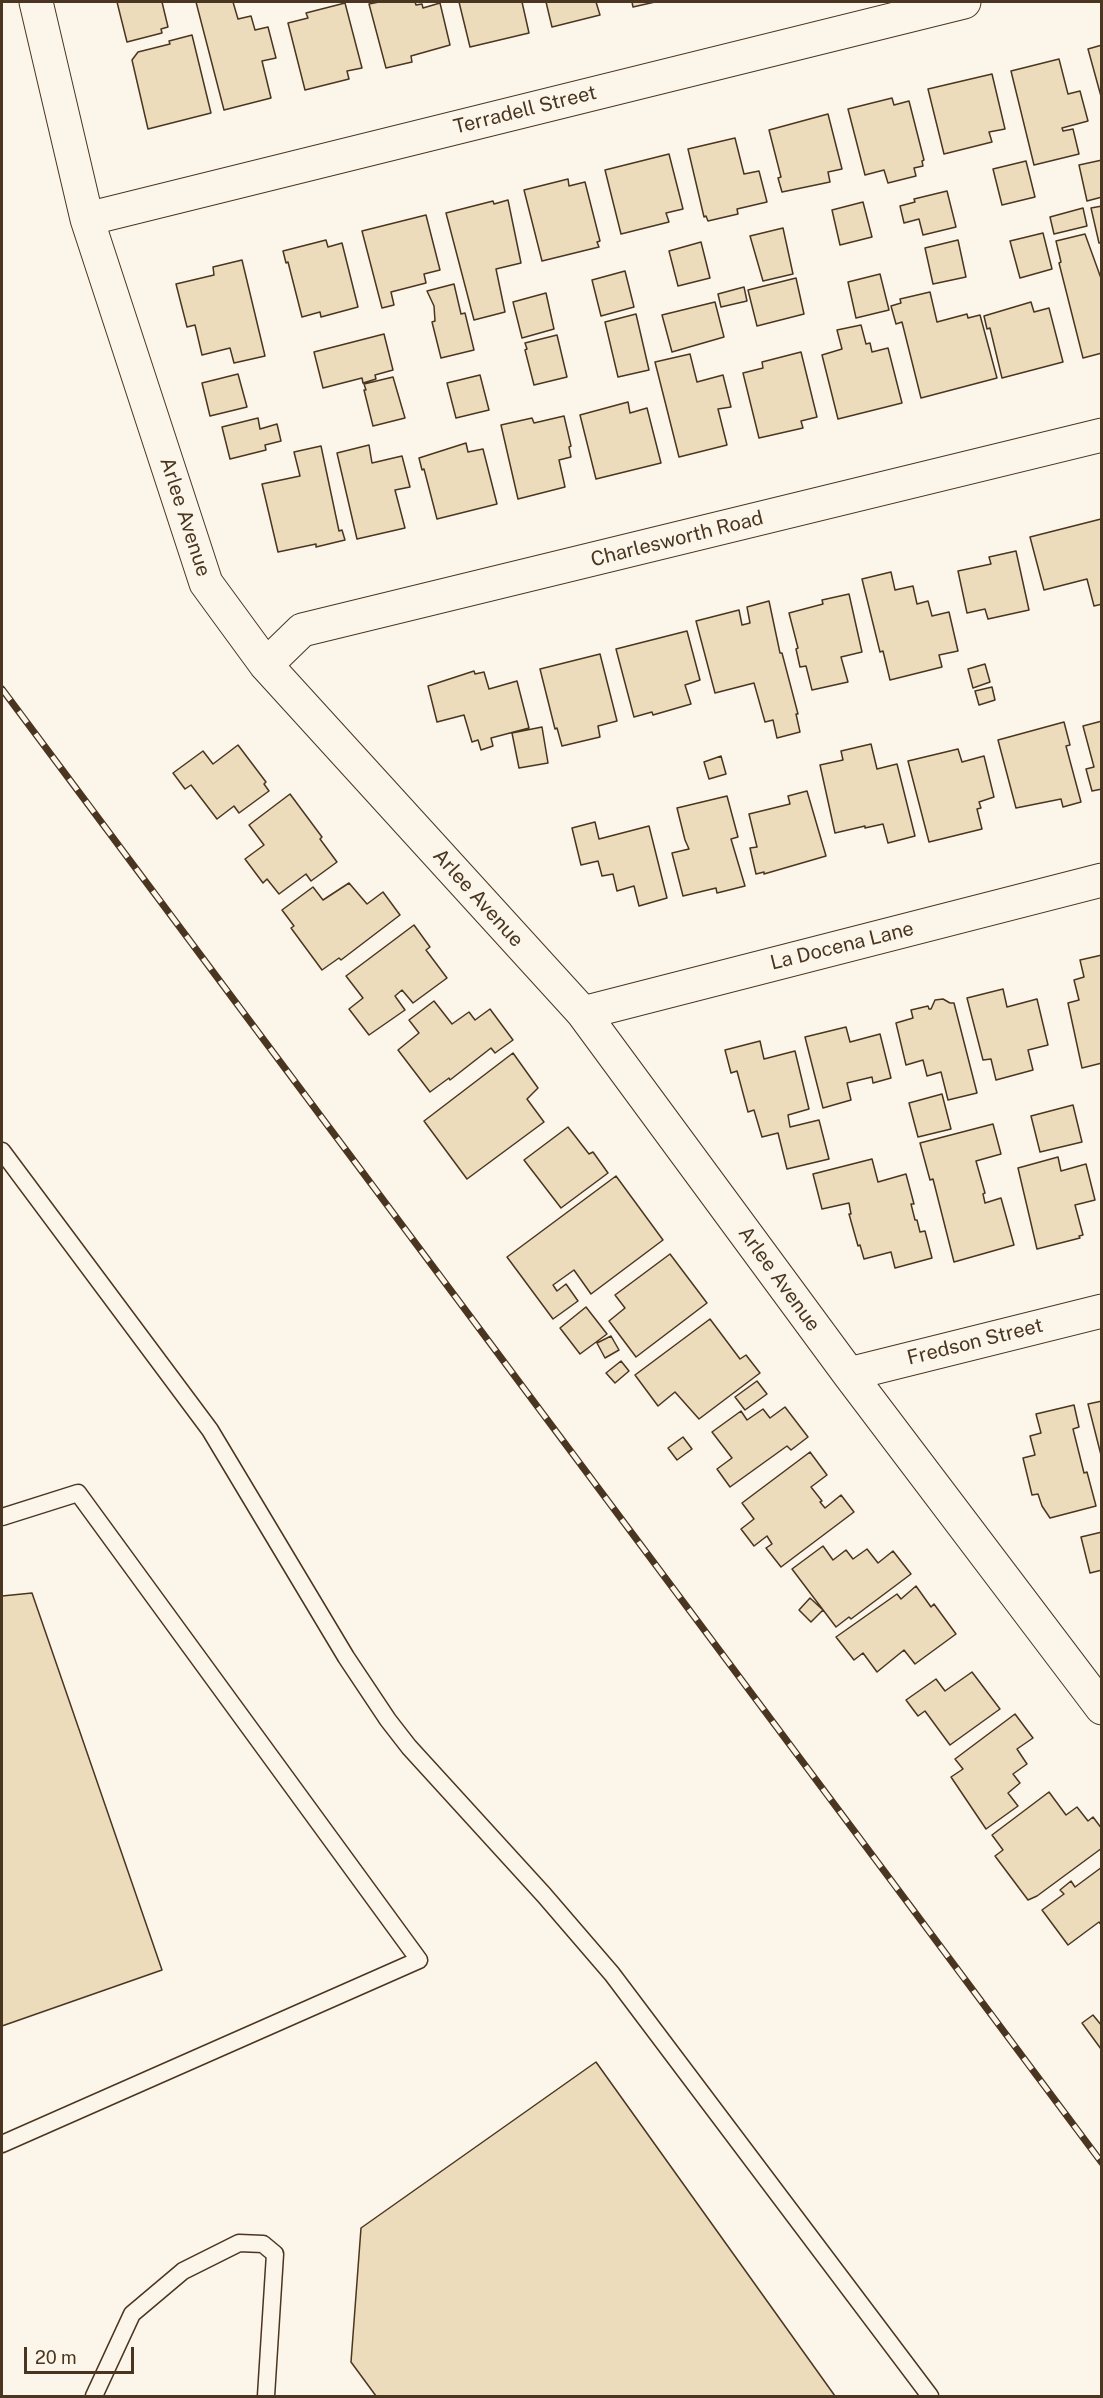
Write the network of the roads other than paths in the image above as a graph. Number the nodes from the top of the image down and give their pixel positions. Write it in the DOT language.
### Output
graph roads {
  1 [pos="36,2"];
  2 [pos="964,2"];
  3 [pos="87,219"];
  4 [pos="1101,435"];
  5 [pos="266,665"];
  6 [pos="1101,880"];
  7 [pos="583,1013"];
  8 [pos="2,1151"];
  9 [pos="1101,1311"];
  10 [pos="849,1374"];
  11 [pos="2,1517"];
  12 [pos="1101,1708"];
  13 [pos="2,2144"];
  14 [pos="94,2397"];
  15 [pos="266,2397"];
  16 [pos="930,2397"];
  1 -- 3 [label="street, Arlee Avenue"];
  2 -- 3 [label="street, Terradell Street"];
  3 -- 5 [label="street, Arlee Avenue"];
  4 -- 5 [label="street, Charlesworth Road"];
  5 -- 7 [label="street, Arlee Avenue"];
  6 -- 7 [label="street, La Docena Lane"];
  7 -- 10 [label="street, Arlee Avenue"];
  8 -- 16 [label="lane"];
  9 -- 10 [label="street, Fredson Street"];
  10 -- 12 [label="street, Arlee Avenue"];
  11 -- 13 [label="lane"];
  14 -- 15 [label="lane"];
}
